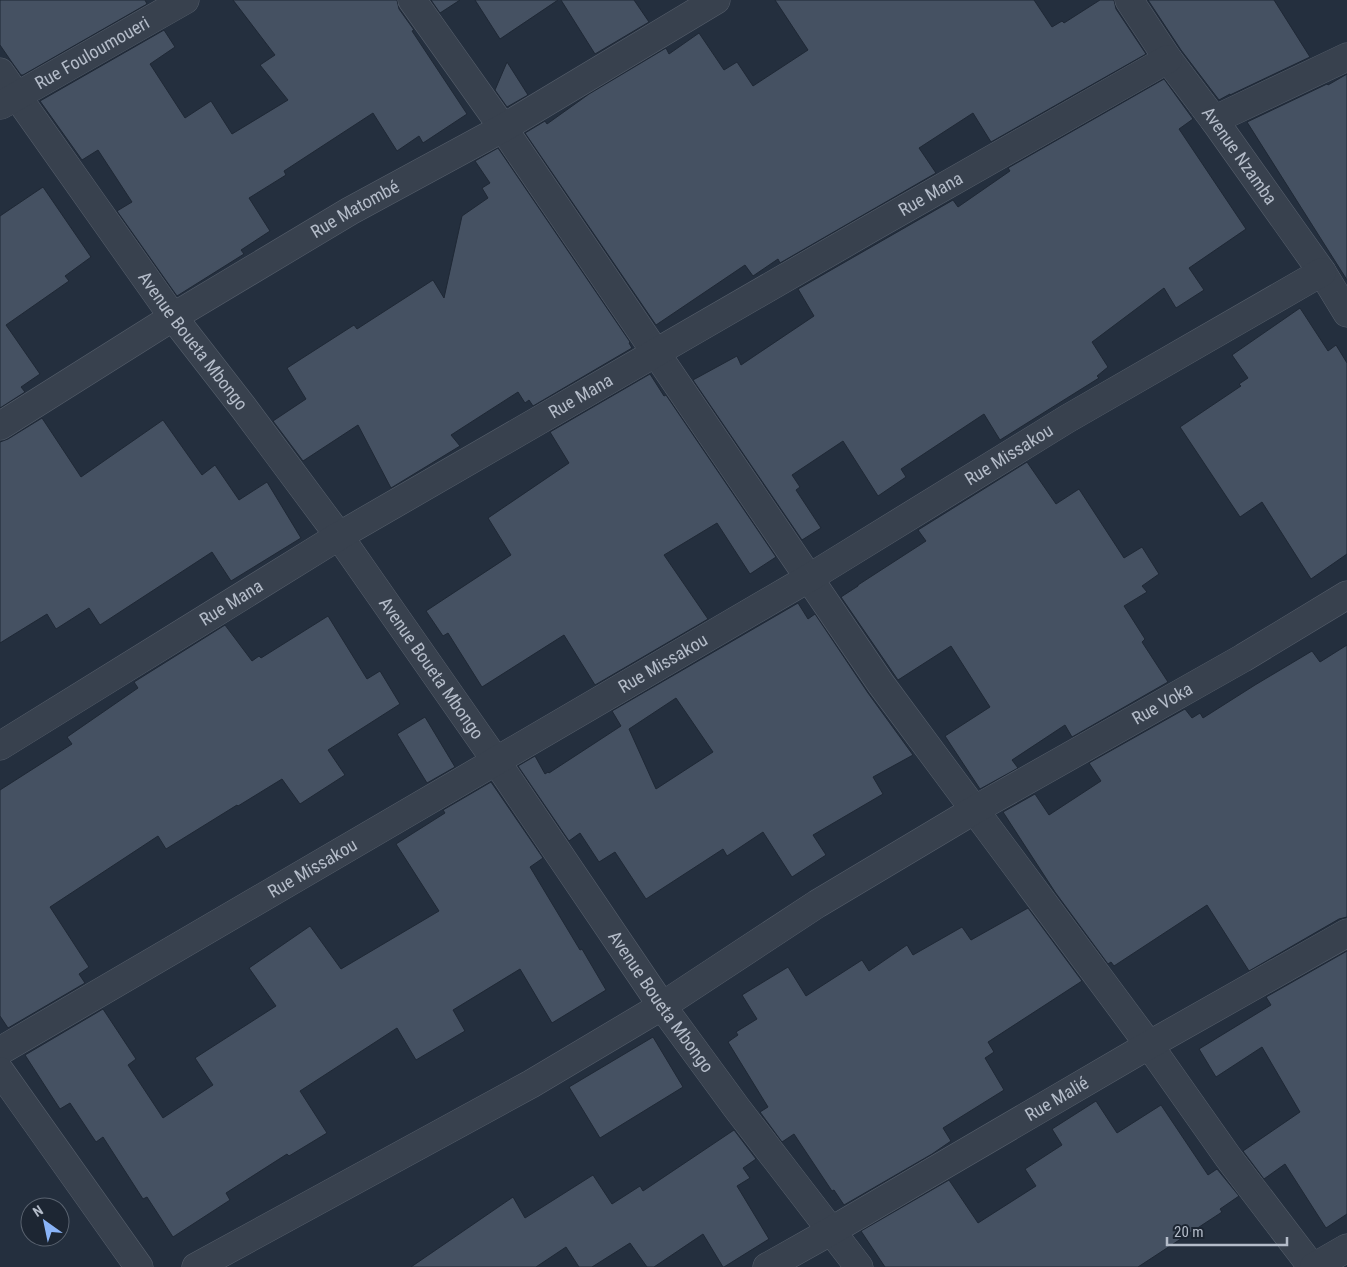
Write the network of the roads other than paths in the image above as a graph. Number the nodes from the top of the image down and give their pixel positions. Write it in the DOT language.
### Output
graph roads {
  1 [pos="185,0"];
  2 [pos="412,0"];
  3 [pos="716,0"];
  4 [pos="1129,0"];
  5 [pos="1347,57"];
  6 [pos="1168,59"];
  7 [pos="0,72"];
  8 [pos="8,100"];
  9 [pos="1214,120"];
  10 [pos="503,128"];
  11 [pos="1322,272"];
  12 [pos="1347,313"];
  13 [pos="173,317"];
  14 [pos="657,352"];
  15 [pos="0,426"];
  16 [pos="339,536"];
  17 [pos="810,578"];
  18 [pos="1347,595"];
  19 [pos="0,746"];
  20 [pos="496,762"];
  21 [pos="976,809"];
  22 [pos="1347,933"];
  23 [pos="662,1006"];
  24 [pos="1149,1045"];
  25 [pos="0,1051"];
  26 [pos="0,1071"];
  27 [pos="832,1231"];
  28 [pos="1347,1248"];
  29 [pos="139,1267"];
  30 [pos="196,1267"];
  31 [pos="767,1267"];
  32 [pos="859,1267"];
  33 [pos="1313,1267"];
  1 -- 8 [label="street, Rue Fouloumoueri"];
  2 -- 10 [label="street"];
  3 -- 10 [label="street, Rue Matombé"];
  4 -- 6 [label="street, Avenue Nzamba"];
  5 -- 9 [label="street"];
  6 -- 9 [label="street, Avenue Nzamba"];
  6 -- 14 [label="street, Rue Mana"];
  7 -- 8 [label="street, Avenue Boueta Mbongo"];
  8 -- 13 [label="street, Avenue Boueta Mbongo"];
  9 -- 11 [label="street, Avenue Nzamba"];
  10 -- 13 [label="street, Rue Matombé"];
  10 -- 14 [label="street"];
  11 -- 12 [label="street, Avenue Nzamba"];
  11 -- 17 [label="street, Rue Missakou"];
  13 -- 15 [label="street, Rue Matombé"];
  13 -- 16 [label="street, Avenue Boueta Mbongo"];
  14 -- 16 [label="street, Rue Mana"];
  14 -- 17 [label="street"];
  16 -- 19 [label="street, Rue Mana"];
  16 -- 20 [label="street, Avenue Boueta Mbongo"];
  17 -- 20 [label="street, Rue Missakou"];
  17 -- 21 [label="street"];
  18 -- 21 [label="street, Rue Voka"];
  20 -- 23 [label="street, Avenue Boueta Mbongo"];
  20 -- 25 [label="street, Rue Missakou"];
  21 -- 23 [label="street, Rue Voka"];
  21 -- 24 [label="street"];
  22 -- 24 [label="street, Rue Malié"];
  23 -- 27 [label="street, Avenue Boueta Mbongo"];
  23 -- 30 [label="street, Rue Voka"];
  24 -- 27 [label="street, Rue Malié"];
  24 -- 33 [label="street"];
  26 -- 29 [label="street"];
  27 -- 31 [label="street, Rue Malié"];
  27 -- 32 [label="street, Avenue Boueta Mbongo"];
  28 -- 33 [label="street"];
}
